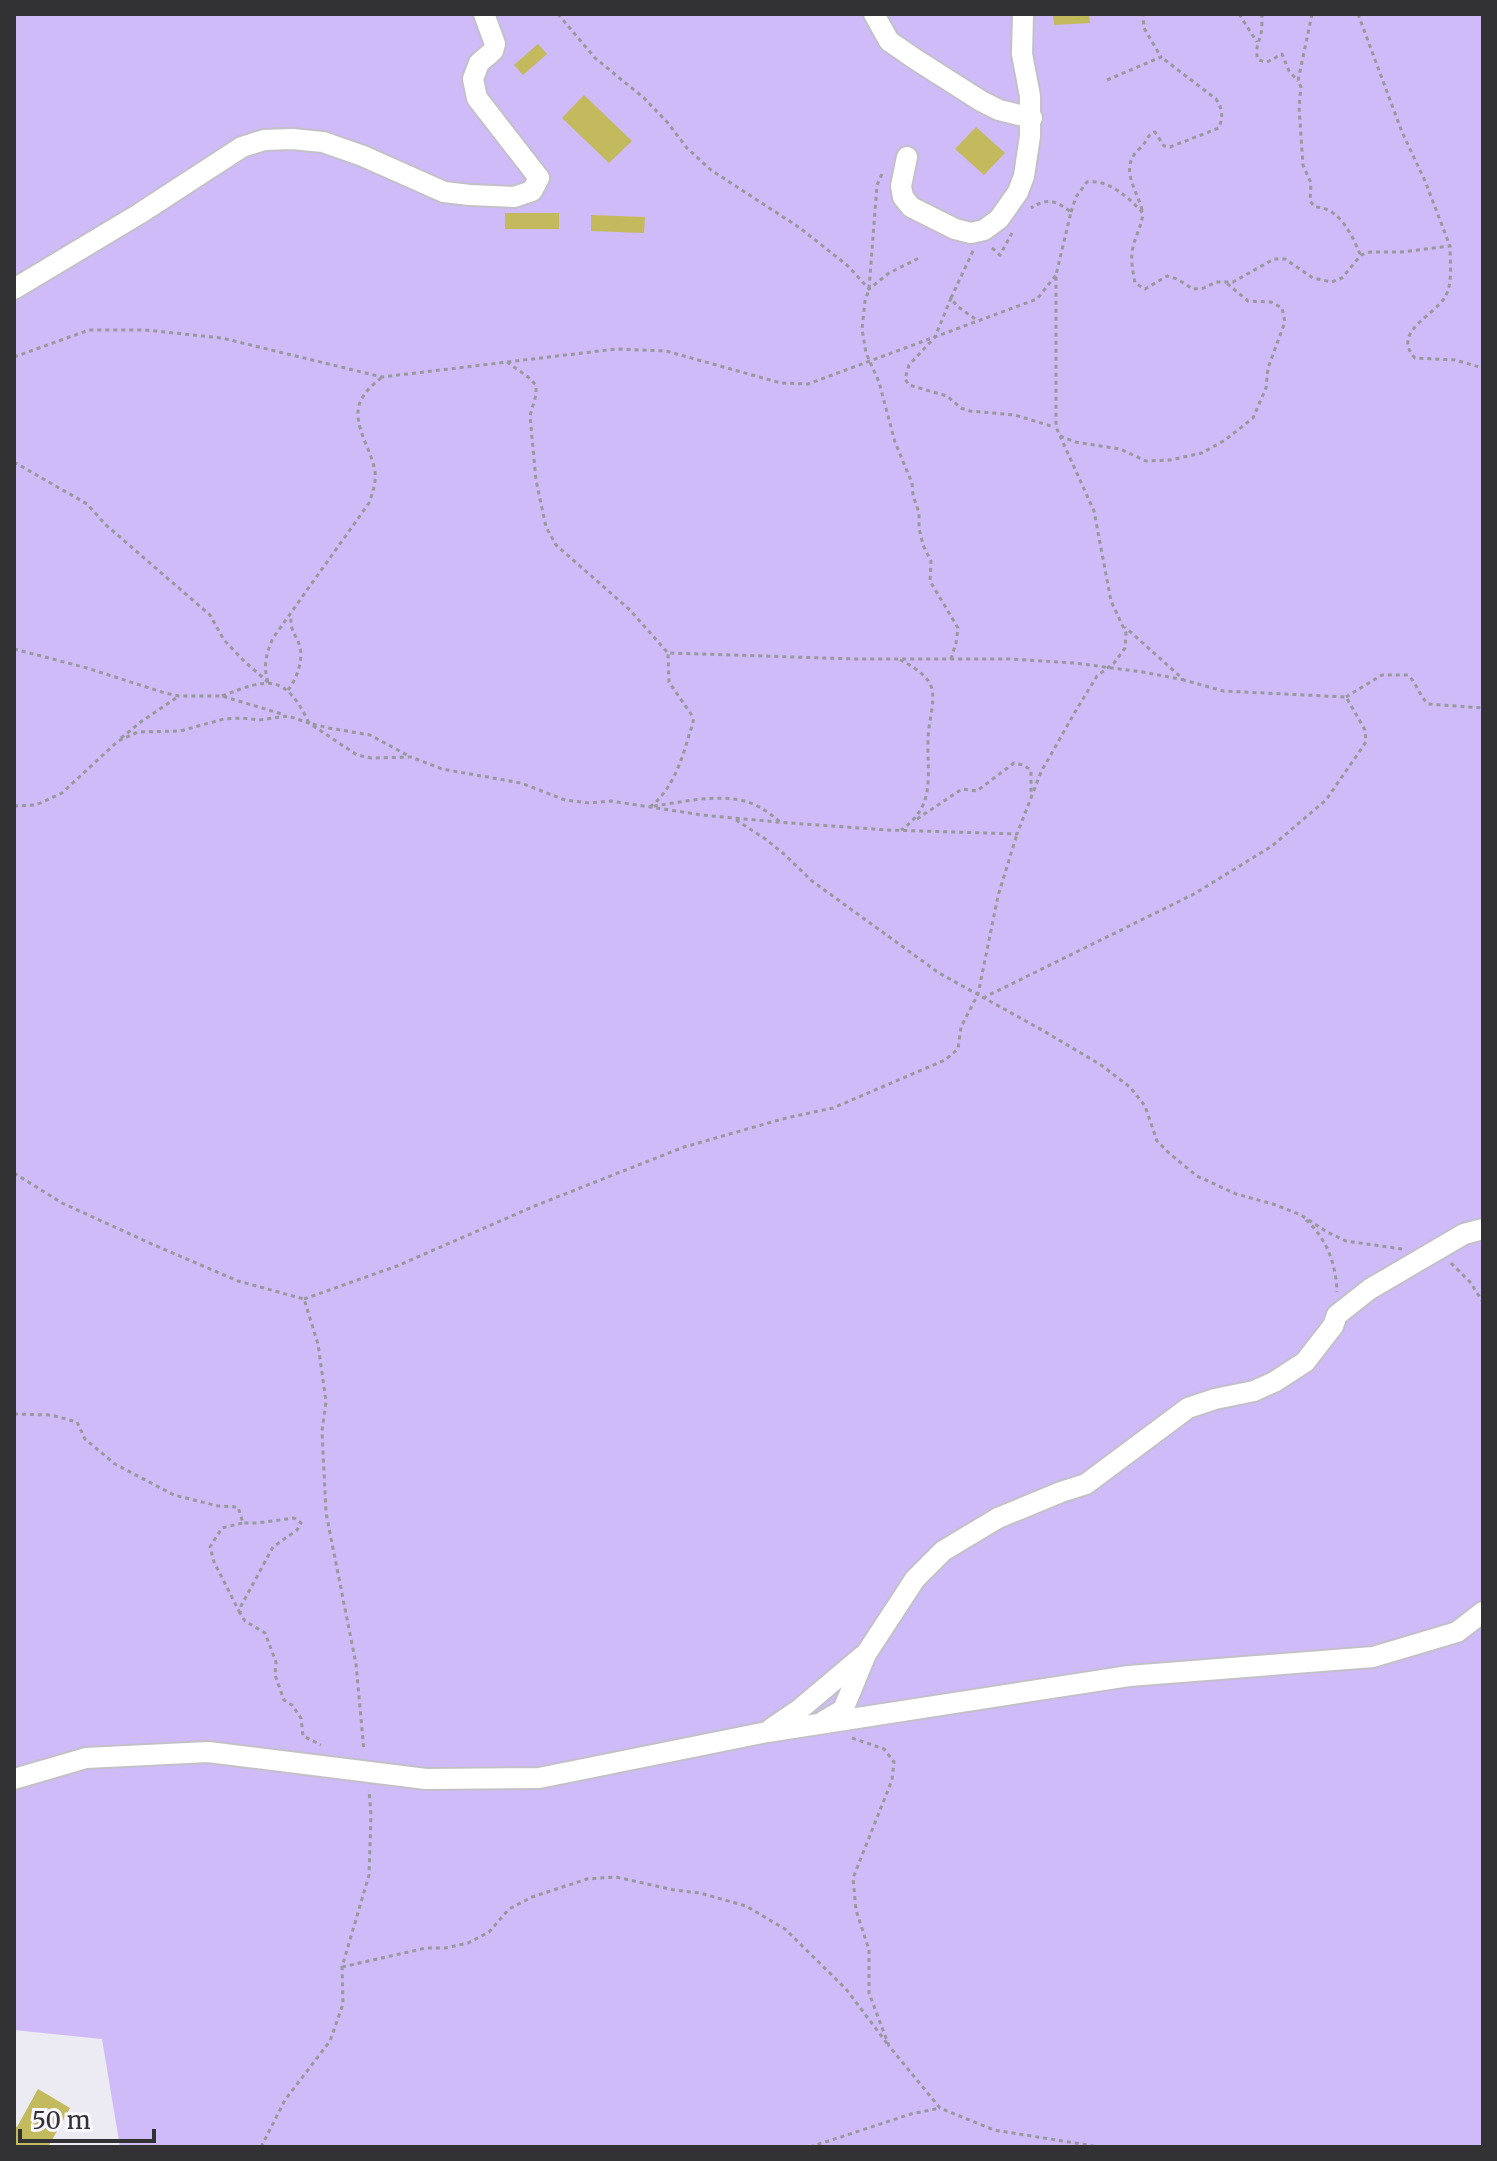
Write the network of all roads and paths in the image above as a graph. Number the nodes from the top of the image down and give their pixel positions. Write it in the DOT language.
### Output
graph roads {
  1 [pos="484,14"];
  2 [pos="558,14"];
  3 [pos="874,14"];
  4 [pos="1023,14"];
  5 [pos="1143,14"];
  6 [pos="1239,14"];
  7 [pos="1262,14"];
  8 [pos="1312,14"];
  9 [pos="1358,14"];
  10 [pos="1257,42"];
  11 [pos="1161,57"];
  12 [pos="1107,80"];
  13 [pos="1298,81"];
  14 [pos="1032,118"];
  15 [pos="907,157"];
  16 [pos="884,172"];
  17 [pos="1029,209"];
  18 [pos="1071,212"];
  19 [pos="1143,213"];
  20 [pos="984,230"];
  21 [pos="1012,232"];
  22 [pos="1450,246"];
  23 [pos="1361,255"];
  24 [pos="919,258"];
  25 [pos="1056,275"];
  26 [pos="1224,281"];
  27 [pos="14,289"];
  28 [pos="869,289"];
  29 [pos="951,298"];
  30 [pos="978,321"];
  31 [pos="935,337"];
  32 [pos="14,357"];
  33 [pos="506,361"];
  34 [pos="869,361"];
  35 [pos="1483,368"];
  36 [pos="382,377"];
  37 [pos="1056,427"];
  38 [pos="1060,436"];
  39 [pos="14,462"];
  40 [pos="291,612"];
  41 [pos="1122,623"];
  42 [pos="14,649"];
  43 [pos="668,653"];
  44 [pos="898,659"];
  45 [pos="951,659"];
  46 [pos="1107,668"];
  47 [pos="1184,680"];
  48 [pos="268,682"];
  49 [pos="288,690"];
  50 [pos="179,696"];
  51 [pos="222,696"];
  52 [pos="1346,697"];
  53 [pos="1483,708"];
  54 [pos="288,716"];
  55 [pos="309,723"];
  56 [pos="118,741"];
  57 [pos="411,757"];
  58 [pos="1031,798"];
  59 [pos="14,806"];
  60 [pos="650,807"];
  61 [pos="732,818"];
  62 [pos="914,821"];
  63 [pos="782,823"];
  64 [pos="901,830"];
  65 [pos="1017,834"];
  66 [pos="978,994"];
  67 [pos="983,998"];
  68 [pos="14,1173"];
  69 [pos="1301,1215"];
  70 [pos="1483,1229"];
  71 [pos="1431,1253"];
  72 [pos="304,1299"];
  73 [pos="1483,1302"];
  74 [pos="1337,1315"];
  75 [pos="14,1414"];
  76 [pos="243,1523"];
  77 [pos="1483,1612"];
  78 [pos="240,1613"];
  79 [pos="866,1654"];
  80 [pos="821,1723"];
  81 [pos="767,1732"];
  82 [pos="337,1768"];
  83 [pos="368,1772"];
  84 [pos="14,1779"];
  85 [pos="342,1967"];
  86 [pos="889,2046"];
  87 [pos="940,2108"];
  88 [pos="261,2147"];
  89 [pos="810,2147"];
  90 [pos="1100,2147"];
  1 -- 27 [label="street"];
  2 -- 28 [label="path"];
  3 -- 14 [label="street"];
  4 -- 14 [label="street"];
  5 -- 11 [label="path"];
  6 -- 10 [label="path"];
  7 -- 10 [label="path"];
  8 -- 13 [label="path"];
  9 -- 22 [label="path"];
  10 -- 13 [label="path"];
  11 -- 12 [label="path"];
  11 -- 19 [label="path"];
  13 -- 23 [label="path"];
  14 -- 20 [label="street"];
  15 -- 20 [label="street"];
  16 -- 28 [label="path"];
  17 -- 18 [label="path"];
  18 -- 19 [label="path"];
  18 -- 25 [label="path"];
  19 -- 26 [label="path"];
  20 -- 21 [label="path"];
  20 -- 29 [label="path"];
  22 -- 23 [label="path"];
  22 -- 35 [label="path"];
  23 -- 26 [label="path"];
  24 -- 28 [label="path"];
  25 -- 30 [label="path"];
  25 -- 37 [label="path"];
  26 -- 38 [label="path"];
  28 -- 34 [label="path"];
  29 -- 30 [label="path"];
  29 -- 31 [label="path"];
  30 -- 31 [label="path"];
  31 -- 34 [label="path"];
  31 -- 37 [label="path"];
  32 -- 36 [label="path"];
  33 -- 34 [label="path"];
  33 -- 36 [label="path"];
  33 -- 43 [label="path"];
  34 -- 45 [label="path"];
  36 -- 40 [label="path"];
  37 -- 38 [label="path"];
  38 -- 41 [label="path"];
  39 -- 48 [label="path"];
  40 -- 48 [label="path"];
  40 -- 49 [label="path"];
  41 -- 46 [label="path"];
  41 -- 47 [label="path"];
  42 -- 50 [label="path"];
  43 -- 44 [label="path"];
  43 -- 60 [label="path"];
  44 -- 45 [label="path"];
  44 -- 62 [label="path"];
  45 -- 46 [label="path"];
  46 -- 47 [label="path"];
  46 -- 58 [label="path"];
  47 -- 52 [label="path"];
  48 -- 49 [label="path"];
  48 -- 51 [label="path"];
  49 -- 55 [label="path"];
  50 -- 51 [label="path"];
  50 -- 56 [label="path"];
  51 -- 54 [label="path"];
  52 -- 53 [label="path"];
  52 -- 67 [label="path"];
  54 -- 55 [label="path"];
  54 -- 56 [label="path"];
  55 -- 57 [label="path"];
  55 -- 57 [label="path"];
  56 -- 59 [label="path"];
  57 -- 60 [label="path"];
  58 -- 62 [label="path"];
  58 -- 65 [label="path"];
  60 -- 61 [label="path"];
  60 -- 63 [label="path"];
  61 -- 63 [label="path"];
  61 -- 66 [label="path"];
  62 -- 64 [label="path"];
  63 -- 64 [label="path"];
  64 -- 65 [label="path"];
  65 -- 66 [label="path"];
  66 -- 67 [label="path"];
  66 -- 72 [label="path"];
  67 -- 69 [label="path"];
  68 -- 72 [label="path"];
  69 -- 71 [label="path"];
  69 -- 74 [label="path"];
  70 -- 71 [label="street"];
  71 -- 73 [label="path"];
  71 -- 74 [label="street"];
  72 -- 83 [label="path"];
  74 -- 79 [label="street"];
  75 -- 76 [label="path"];
  76 -- 78 [label="path"];
  76 -- 78 [label="path"];
  77 -- 80 [label="street"];
  78 -- 82 [label="path"];
  79 -- 80 [label="street"];
  79 -- 81 [label="street"];
  80 -- 81 [label="street"];
  80 -- 86 [label="path"];
  81 -- 83 [label="street"];
  82 -- 83 [label="street"];
  82 -- 84 [label="street"];
  83 -- 85 [label="path"];
  85 -- 86 [label="path"];
  85 -- 88 [label="path"];
  86 -- 87 [label="path"];
  87 -- 89 [label="path"];
  87 -- 90 [label="path"];
}
